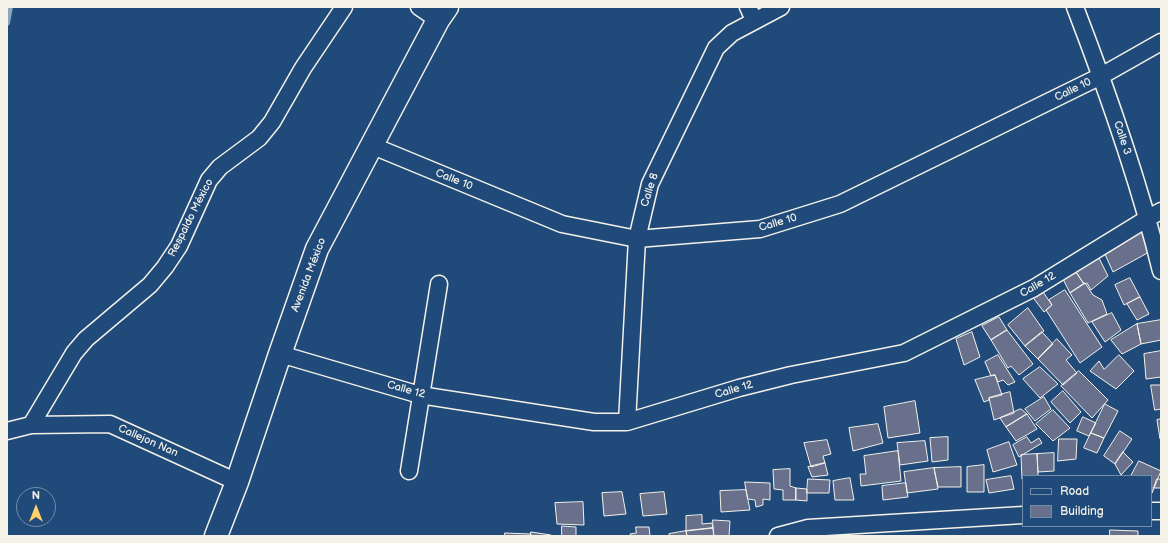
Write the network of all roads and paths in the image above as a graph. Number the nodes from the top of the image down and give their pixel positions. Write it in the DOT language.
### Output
graph roads {
  1 [pos="344,7"];
  2 [pos="419,7"];
  3 [pos="781,7"];
  4 [pos="1075,7"];
  5 [pos="443,14"];
  6 [pos="751,14"];
  7 [pos="1161,42"];
  8 [pos="1101,76"];
  9 [pos="373,146"];
  10 [pos="1154,215"];
  11 [pos="636,239"];
  12 [pos="1161,271"];
  13 [pos="439,284"];
  14 [pos="280,354"];
  15 [pos="420,395"];
  16 [pos="627,422"];
  17 [pos="31,425"];
  18 [pos="7,431"];
  19 [pos="409,471"];
  20 [pos="237,482"];
  21 [pos="1022,515"];
  22 [pos="216,536"];
  23 [pos="778,536"];
  1 -- 17 [label="street, Respaldo México"];
  2 -- 5 [label="street"];
  3 -- 6 [label="street, Calle 8"];
  4 -- 8 [label="street, Calle 3"];
  5 -- 9 [label="street, Avenida México"];
  6 -- 11 [label="street, Calle 8"];
  7 -- 8 [label="street, Calle 10"];
  8 -- 10 [label="street, Calle 3"];
  8 -- 11 [label="street, Calle 10"];
  9 -- 11 [label="street, Calle 10"];
  9 -- 14 [label="street, Avenida México"];
  10 -- 12 [label="street, Calle 3"];
  10 -- 16 [label="street, Calle 12"];
  11 -- 16 [label="street, Calle 8"];
  13 -- 15 [label="street"];
  14 -- 15 [label="street, Calle 12"];
  14 -- 20 [label="street, Avenida México"];
  15 -- 16 [label="street, Calle 12"];
  15 -- 19 [label="street"];
  17 -- 18 [label="street, Callejon Nan"];
  17 -- 20 [label="street, Callejon Nan"];
  20 -- 22 [label="street, Avenida México"];
  21 -- 23 [label="street"];
}
